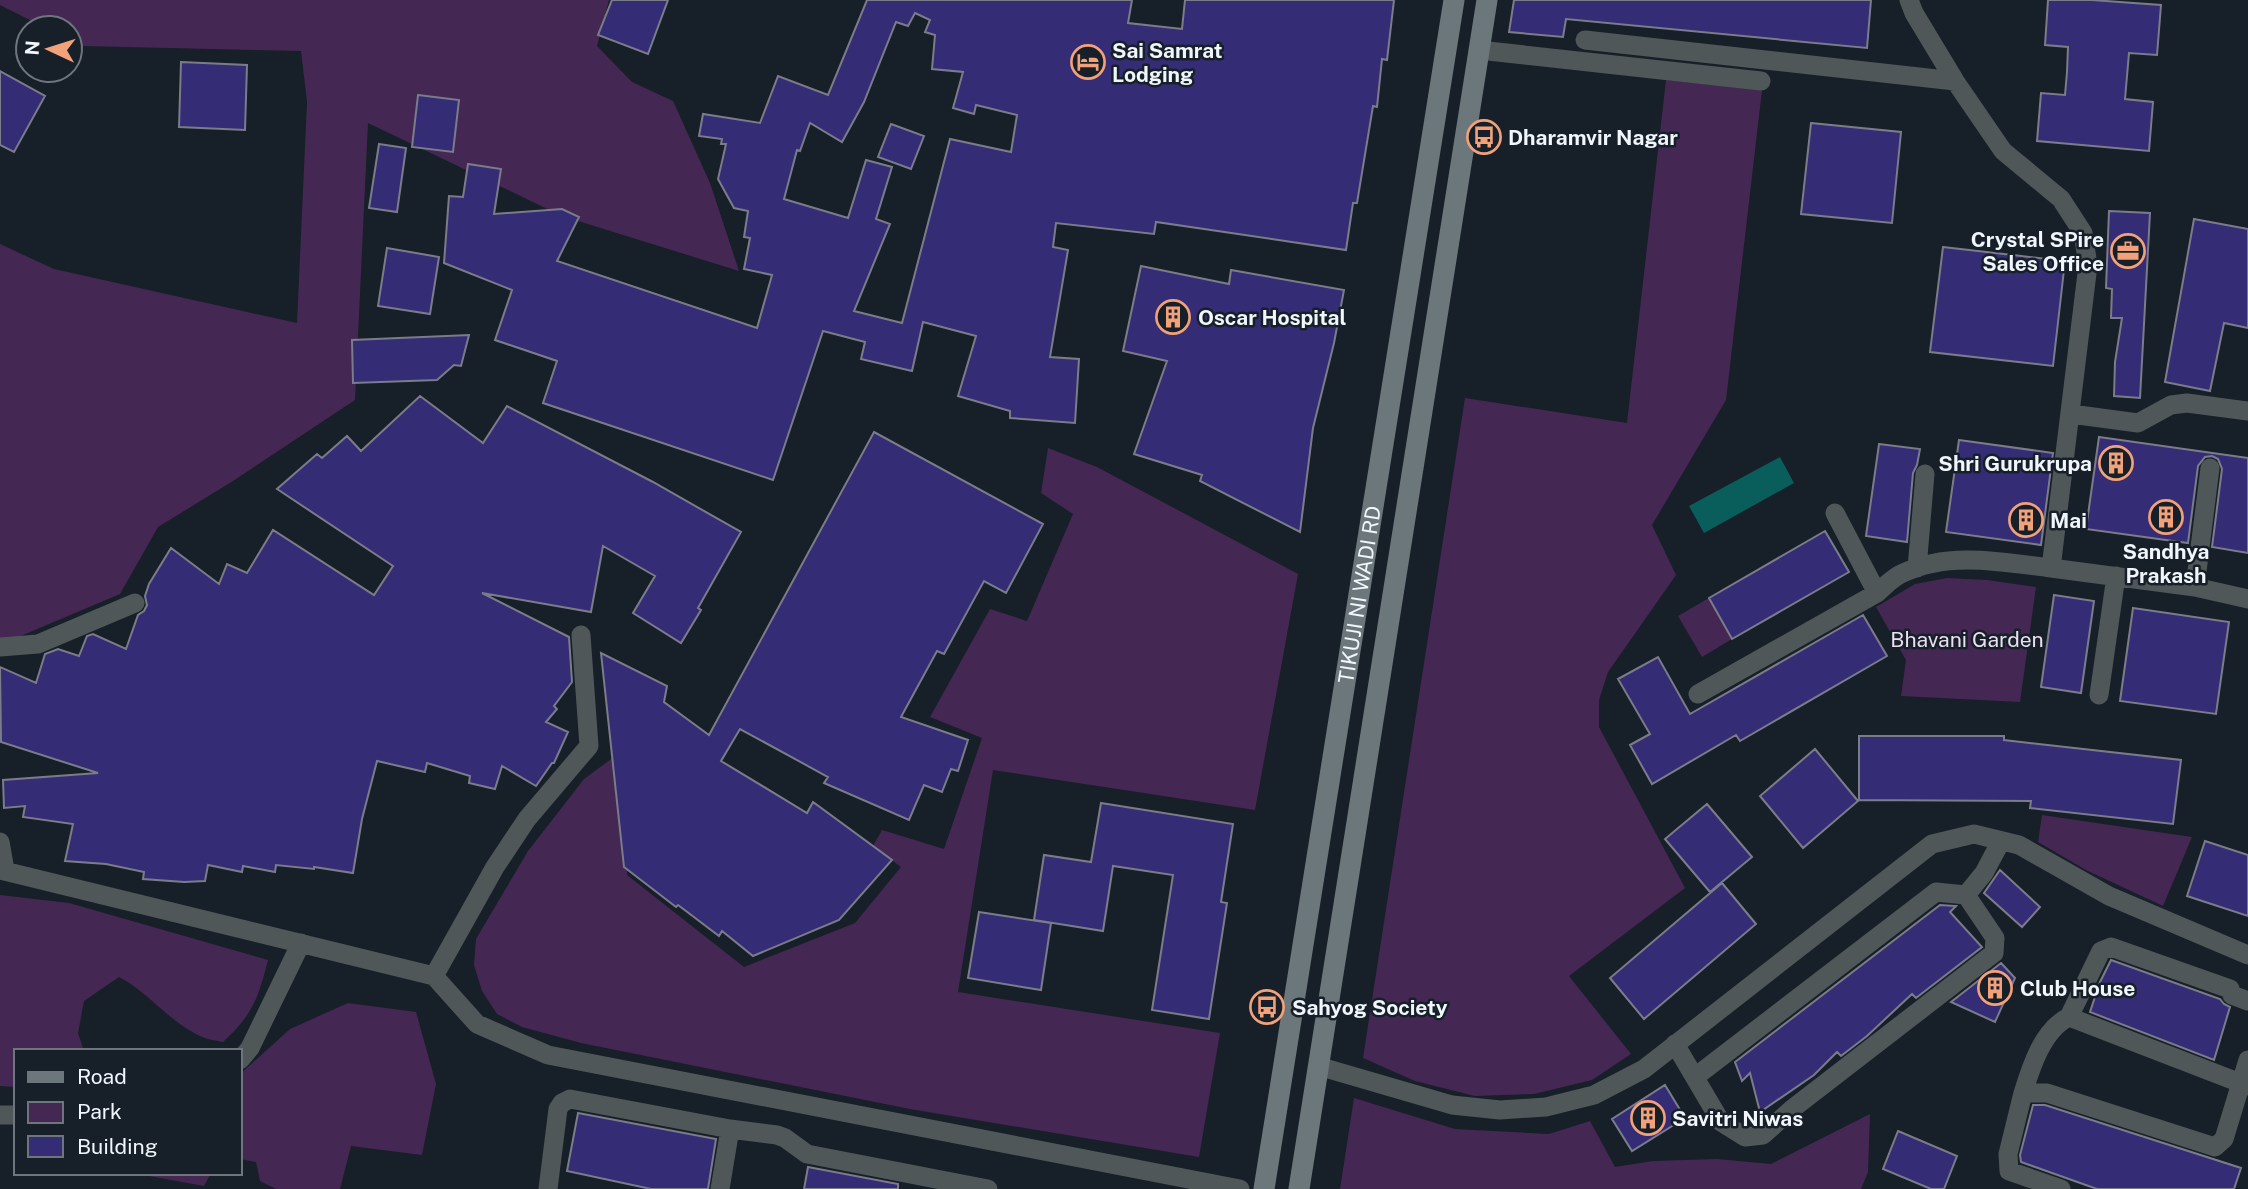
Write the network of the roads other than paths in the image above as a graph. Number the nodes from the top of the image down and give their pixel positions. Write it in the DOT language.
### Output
graph roads {
  1 [pos="1454,0"];
  2 [pos="1487,0"];
  3 [pos="1909,0"];
  4 [pos="1585,40"];
  5 [pos="1479,50"];
  6 [pos="1955,80"];
  7 [pos="1760,81"];
  8 [pos="2248,411"];
  9 [pos="2071,414"];
  10 [pos="2210,468"];
  11 [pos="1925,474"];
  12 [pos="1835,513"];
  13 [pos="1917,568"];
  14 [pos="2052,568"];
  15 [pos="2116,576"];
  16 [pos="2195,587"];
  17 [pos="1877,593"];
  18 [pos="2248,598"];
  19 [pos="135,603"];
  20 [pos="581,635"];
  21 [pos="0,648"];
  22 [pos="1698,694"];
  23 [pos="2099,695"];
  24 [pos="2001,841"];
  25 [pos="0,842"];
  26 [pos="2,870"];
  27 [pos="1966,895"];
  28 [pos="301,943"];
  29 [pos="2248,955"];
  30 [pos="434,976"];
  31 [pos="2248,1001"];
  32 [pos="2069,1017"];
  33 [pos="1675,1044"];
  34 [pos="242,1058"];
  35 [pos="2248,1060"];
  36 [pos="1318,1066"];
  37 [pos="1695,1077"];
  38 [pos="2244,1084"];
  39 [pos="2023,1093"];
  40 [pos="730,1129"];
  41 [pos="554,1188"];
  42 [pos="720,1189"];
  43 [pos="988,1189"];
  44 [pos="1240,1189"];
  45 [pos="1264,1189"];
  46 [pos="1299,1189"];
  47 [pos="2061,1189"];
  1 -- 45 [label="main road, TIKUJI NI WADI RD"];
  2 -- 5 [label="main road, TIKUJI NI WADI RD"];
  3 -- 6 [label="street"];
  4 -- 6 [label="street"];
  5 -- 7 [label="street"];
  5 -- 36 [label="main road, TIKUJI NI WADI RD"];
  6 -- 9 [label="street"];
  8 -- 9 [label="street"];
  9 -- 14 [label="street"];
  10 -- 16 [label="street"];
  11 -- 13 [label="street"];
  12 -- 17 [label="street"];
  13 -- 14 [label="street"];
  13 -- 17 [label="street"];
  14 -- 15 [label="street"];
  15 -- 16 [label="street"];
  15 -- 23 [label="street"];
  16 -- 18 [label="street"];
  17 -- 22 [label="street"];
  19 -- 21 [label="street"];
  20 -- 30 [label="street"];
  24 -- 27 [label="street"];
  24 -- 29 [label="street"];
  24 -- 33 [label="street"];
  25 -- 26 [label="street"];
  26 -- 28 [label="street"];
  27 -- 37 [label="street"];
  27 -- 37 [label="street"];
  28 -- 30 [label="street"];
  28 -- 34 [label="street"];
  30 -- 44 [label="street"];
  31 -- 32 [label="street"];
  32 -- 38 [label="street"];
  32 -- 39 [label="street"];
  33 -- 36 [label="street"];
  33 -- 37 [label="street"];
  35 -- 38 [label="street"];
  36 -- 46 [label="main road, TIKUJI NI WADI RD"];
  38 -- 39 [label="street"];
  39 -- 47 [label="street"];
  40 -- 41 [label="street"];
  40 -- 42 [label="street"];
  40 -- 43 [label="street"];
}
